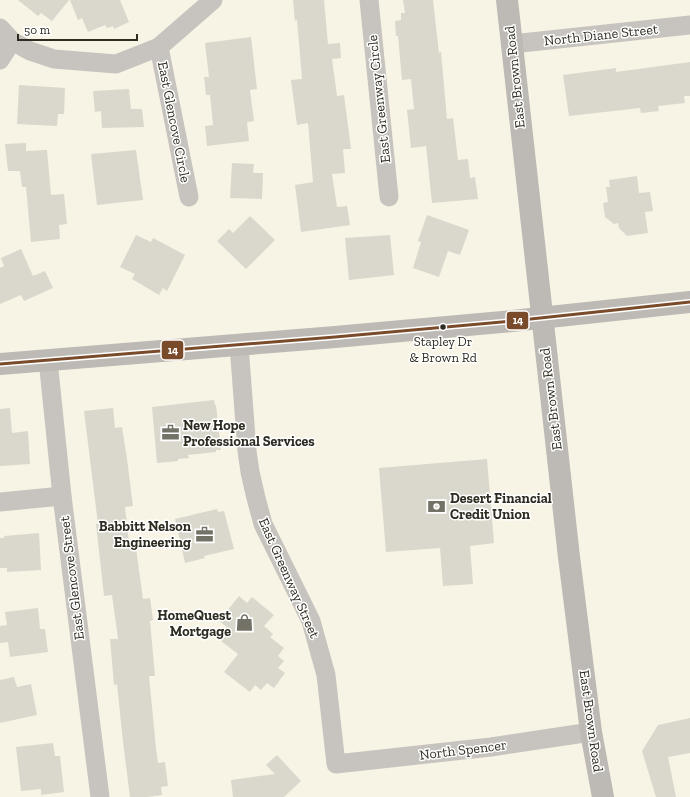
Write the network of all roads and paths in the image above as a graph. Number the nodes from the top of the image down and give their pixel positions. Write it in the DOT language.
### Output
graph roads {
  1 [pos="213,0"];
  2 [pos="369,0"];
  3 [pos="507,0"];
  4 [pos="690,25"];
  5 [pos="6,35"];
  6 [pos="512,44"];
  7 [pos="159,47"];
  8 [pos="0,60"];
  9 [pos="189,196"];
  10 [pos="389,197"];
  11 [pos="690,302"];
  12 [pos="542,318"];
  13 [pos="239,345"];
  14 [pos="48,360"];
  15 [pos="0,364"];
  16 [pos="62,496"];
  17 [pos="0,502"];
  18 [pos="590,732"];
  19 [pos="336,764"];
  20 [pos="100,797"];
  21 [pos="603,797"];
  1 -- 7 [label="street"];
  2 -- 10 [label="street, East Greenway Circle"];
  3 -- 6 [label="main road, East Brown Road"];
  4 -- 6 [label="street, North Diane Street"];
  5 -- 7 [label="street"];
  5 -- 8 [label="street"];
  6 -- 12 [label="main road, East Brown Road"];
  7 -- 9 [label="street, East Glencove Circle"];
  11 -- 12 [label="main road"];
  12 -- 13 [label="main road"];
  12 -- 18 [label="main road, East Brown Road"];
  13 -- 14 [label="main road"];
  13 -- 19 [label="street, East Greenway Street"];
  14 -- 15 [label="main road"];
  14 -- 16 [label="street, East Glencove Street"];
  16 -- 17 [label="street"];
  16 -- 20 [label="street, East Glencove Street"];
  18 -- 19 [label="street, North Spencer"];
  18 -- 21 [label="main road, East Brown Road"];
}
